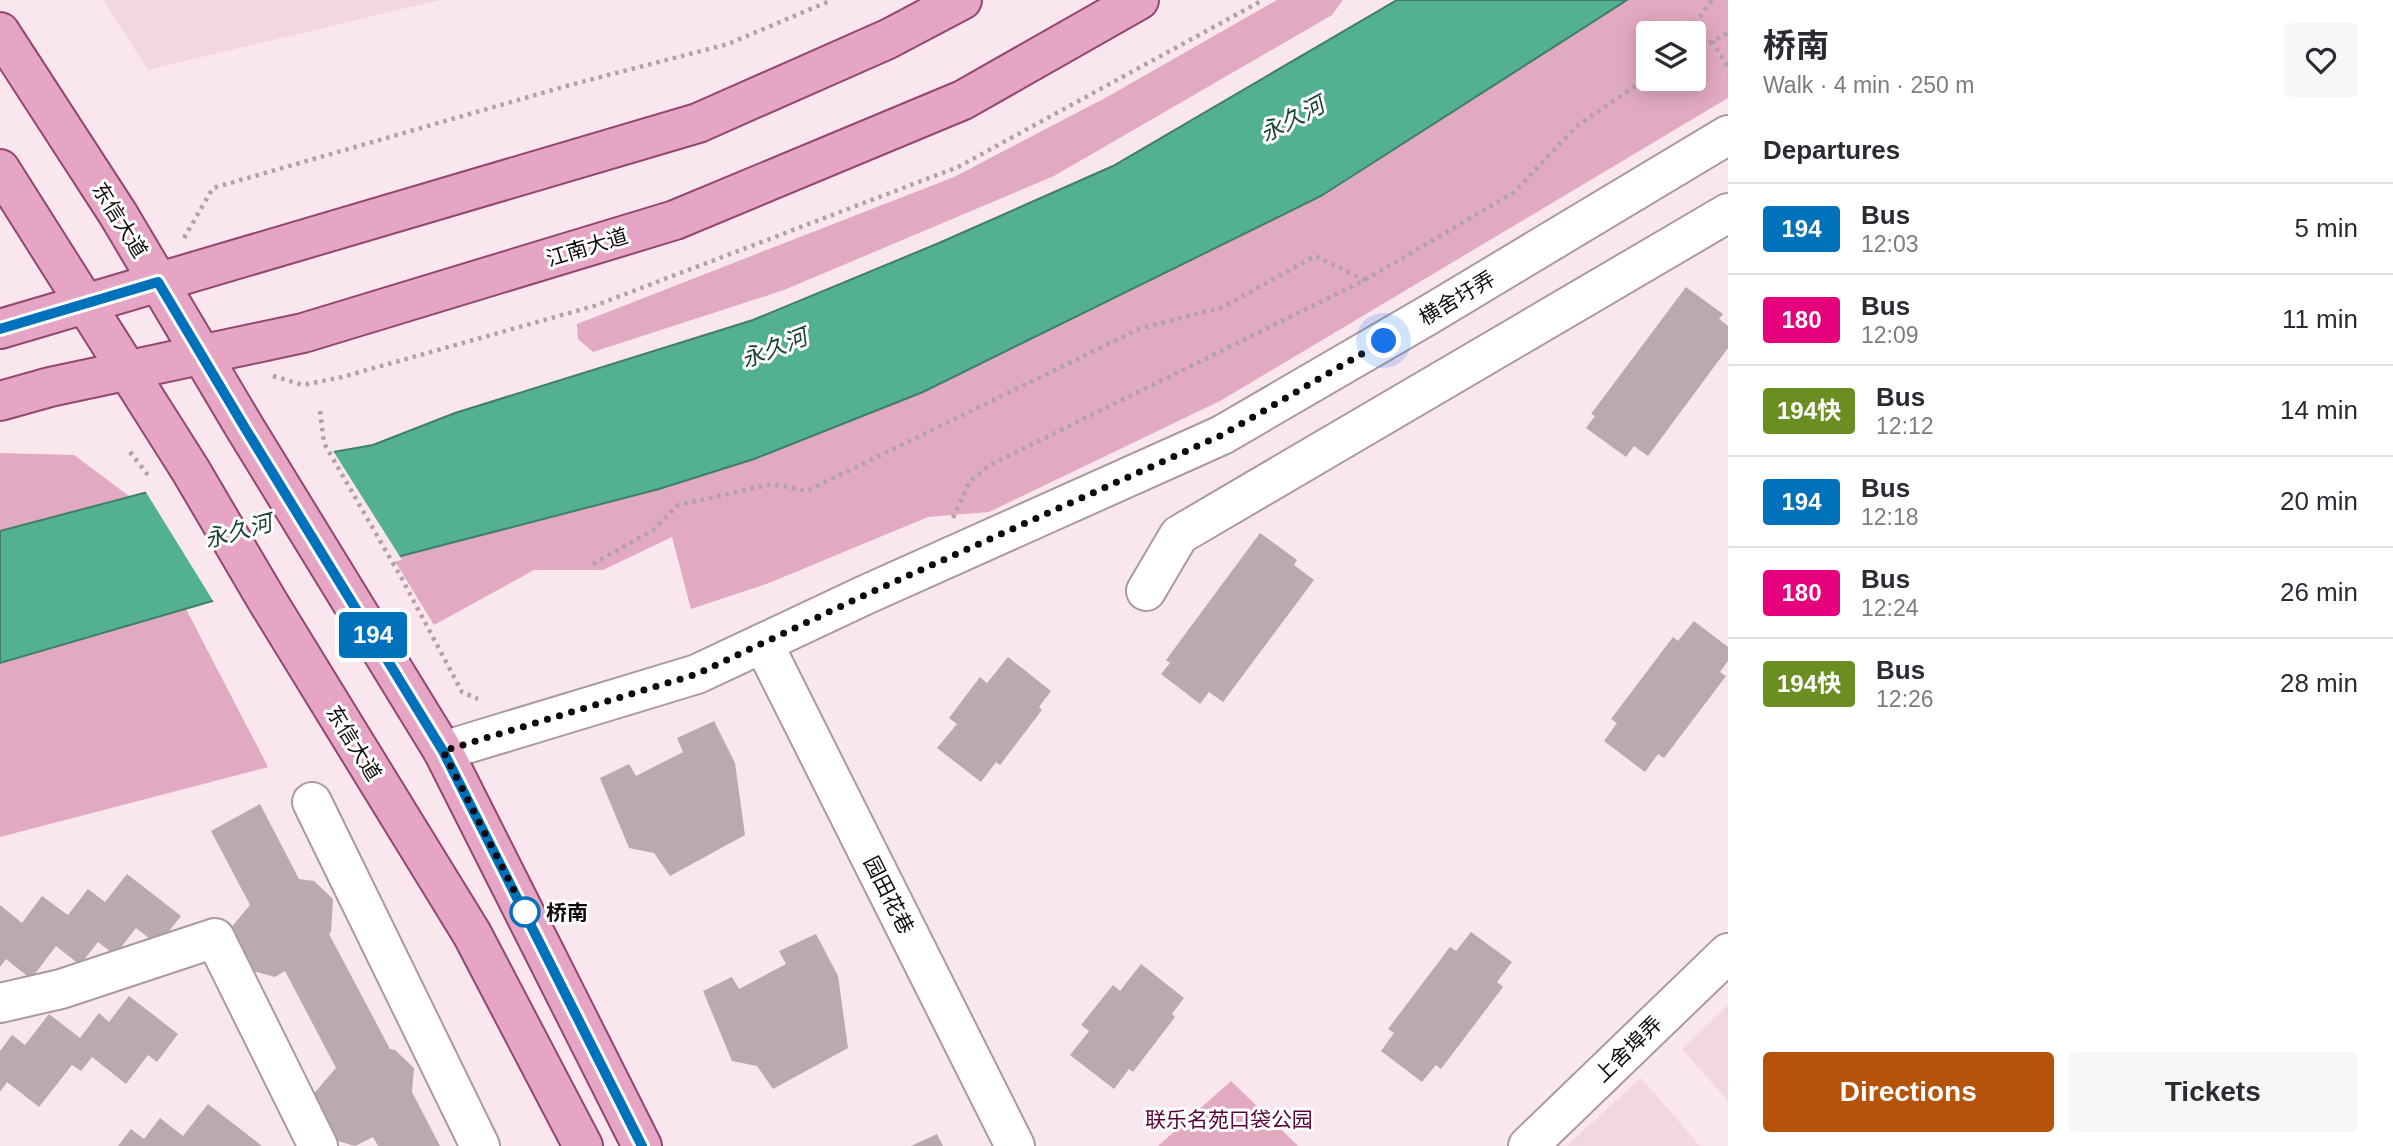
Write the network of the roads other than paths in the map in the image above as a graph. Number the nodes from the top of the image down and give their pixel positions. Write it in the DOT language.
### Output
graph roads {
  1 [pos="962,0"];
  2 [pos="1139,0"];
  3 [pos="918,10"];
  4 [pos="0,32"];
  5 [pos="1728,135"];
  6 [pos="0,169"];
  7 [pos="1728,213"];
  8 [pos="158,282"];
  9 [pos="86,304"];
  10 [pos="0,329"];
  11 [pos="202,355"];
  12 [pos="128,370"];
  13 [pos="0,401"];
  14 [pos="1146,591"];
  15 [pos="763,643"];
  16 [pos="443,751"];
  17 [pos="312,802"];
  18 [pos="1728,953"];
  19 [pos="0,1003"];
  20 [pos="318,1146"];
  21 [pos="480,1146"];
  22 [pos="583,1146"];
  23 [pos="642,1146"];
  24 [pos="1015,1146"];
  25 [pos="1528,1146"];
  1 -- 3 [label="main road"];
  2 -- 11 [label="main road, 江南大道"];
  3 -- 8 [label="main road"];
  4 -- 8 [label="main road, 东信大道"];
  5 -- 15 [label="street, 横舍圩弄"];
  6 -- 9 [label="main road, 东信大道"];
  7 -- 14 [label="street"];
  8 -- 9 [label="main road"];
  8 -- 11 [label="main road, 东信大道"];
  9 -- 10 [label="main road"];
  9 -- 12 [label="main road, 东信大道"];
  11 -- 12 [label="main road, 江南大道"];
  11 -- 16 [label="main road, 东信大道"];
  12 -- 13 [label="main road, 江南大道"];
  12 -- 22 [label="main road, 东信大道"];
  15 -- 16 [label="street, 横舍圩弄"];
  15 -- 24 [label="street, 园田花巷"];
  16 -- 23 [label="main road, 东信大道"];
  17 -- 21 [label="street"];
  18 -- 25 [label="street, 上舍埠弄"];
  19 -- 20 [label="street"];
}
